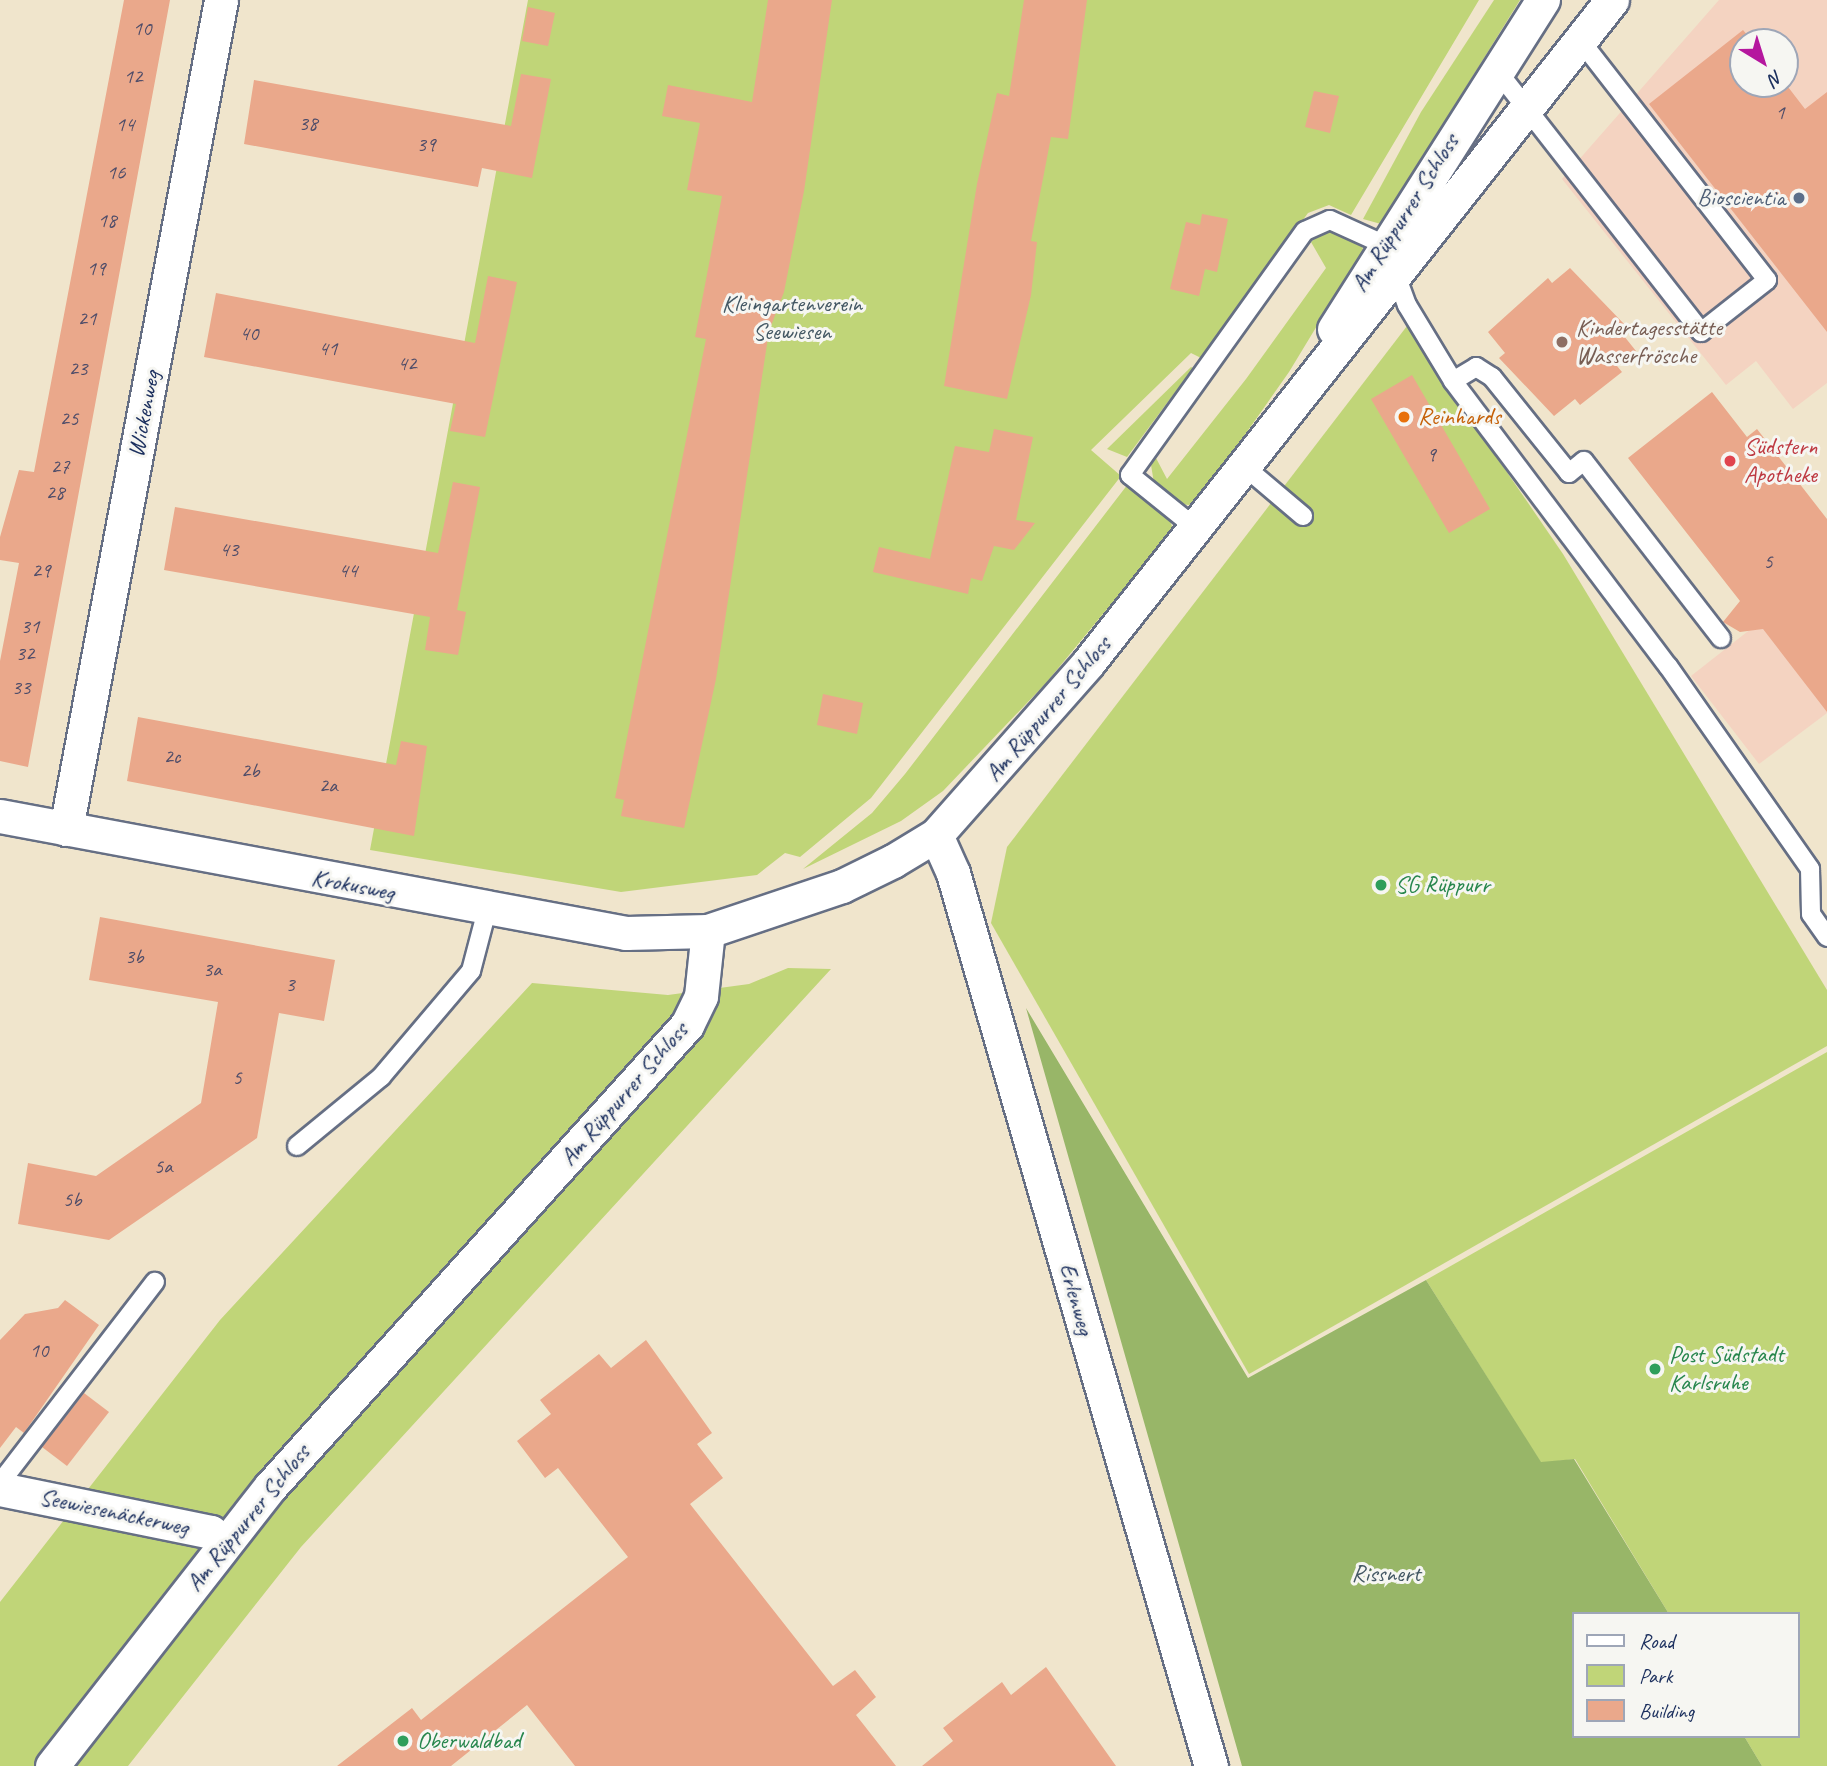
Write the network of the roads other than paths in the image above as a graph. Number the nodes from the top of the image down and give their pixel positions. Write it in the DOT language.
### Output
graph roads {
  1 [pos="221,0"];
  2 [pos="1543,0"];
  3 [pos="1612,0"];
  4 [pos="1629,0"];
  5 [pos="1581,41"];
  6 [pos="1495,68"];
  7 [pos="1529,112"];
  8 [pos="1385,245"];
  9 [pos="1396,280"];
  10 [pos="1453,381"];
  11 [pos="1274,431"];
  12 [pos="1245,467"];
  13 [pos="1303,516"];
  14 [pos="1197,529"];
  15 [pos="1721,638"];
  16 [pos="0,816"];
  17 [pos="66,829"];
  18 [pos="936,835"];
  19 [pos="1819,870"];
  20 [pos="487,910"];
  21 [pos="708,931"];
  22 [pos="1827,937"];
  23 [pos="297,1146"];
  24 [pos="155,1282"];
  25 [pos="0,1483"];
  26 [pos="0,1489"];
  27 [pos="224,1544"];
  28 [pos="52,1766"];
  29 [pos="1211,1766"];
  1 -- 17 [label="street, Wickenweg"];
  2 -- 6 [label="street, Am Rüppurrer Schloss"];
  3 -- 5 [label="street, Am Rüppurrer Schloss"];
  4 -- 5 [label="street, Am Rüppurrer Schloss"];
  5 -- 7 [label="street, Am Rüppurrer Schloss"];
  5 -- 7 [label="lane"];
  6 -- 7 [label="lane"];
  6 -- 8 [label="street, Am Rüppurrer Schloss"];
  7 -- 9 [label="street, Am Rüppurrer Schloss"];
  8 -- 9 [label="lane"];
  8 -- 11 [label="street, Am Rüppurrer Schloss"];
  8 -- 14 [label="lane"];
  9 -- 10 [label="lane"];
  9 -- 11 [label="street, Am Rüppurrer Schloss"];
  10 -- 15 [label="lane"];
  10 -- 19 [label="lane"];
  11 -- 12 [label="street, Am Rüppurrer Schloss"];
  12 -- 13 [label="lane"];
  12 -- 14 [label="street, Am Rüppurrer Schloss"];
  14 -- 18 [label="street, Am Rüppurrer Schloss"];
  16 -- 17 [label="street, Krokusweg"];
  17 -- 20 [label="street, Krokusweg"];
  18 -- 21 [label="street, Am Rüppurrer Schloss"];
  18 -- 29 [label="street, Erlenweg"];
  19 -- 22 [label="lane"];
  20 -- 21 [label="street, Krokusweg"];
  20 -- 23 [label="lane"];
  21 -- 27 [label="street, Am Rüppurrer Schloss"];
  24 -- 25 [label="lane"];
  26 -- 27 [label="street, Seewiesenäckerweg"];
  27 -- 28 [label="street, Am Rüppurrer Schloss"];
}
